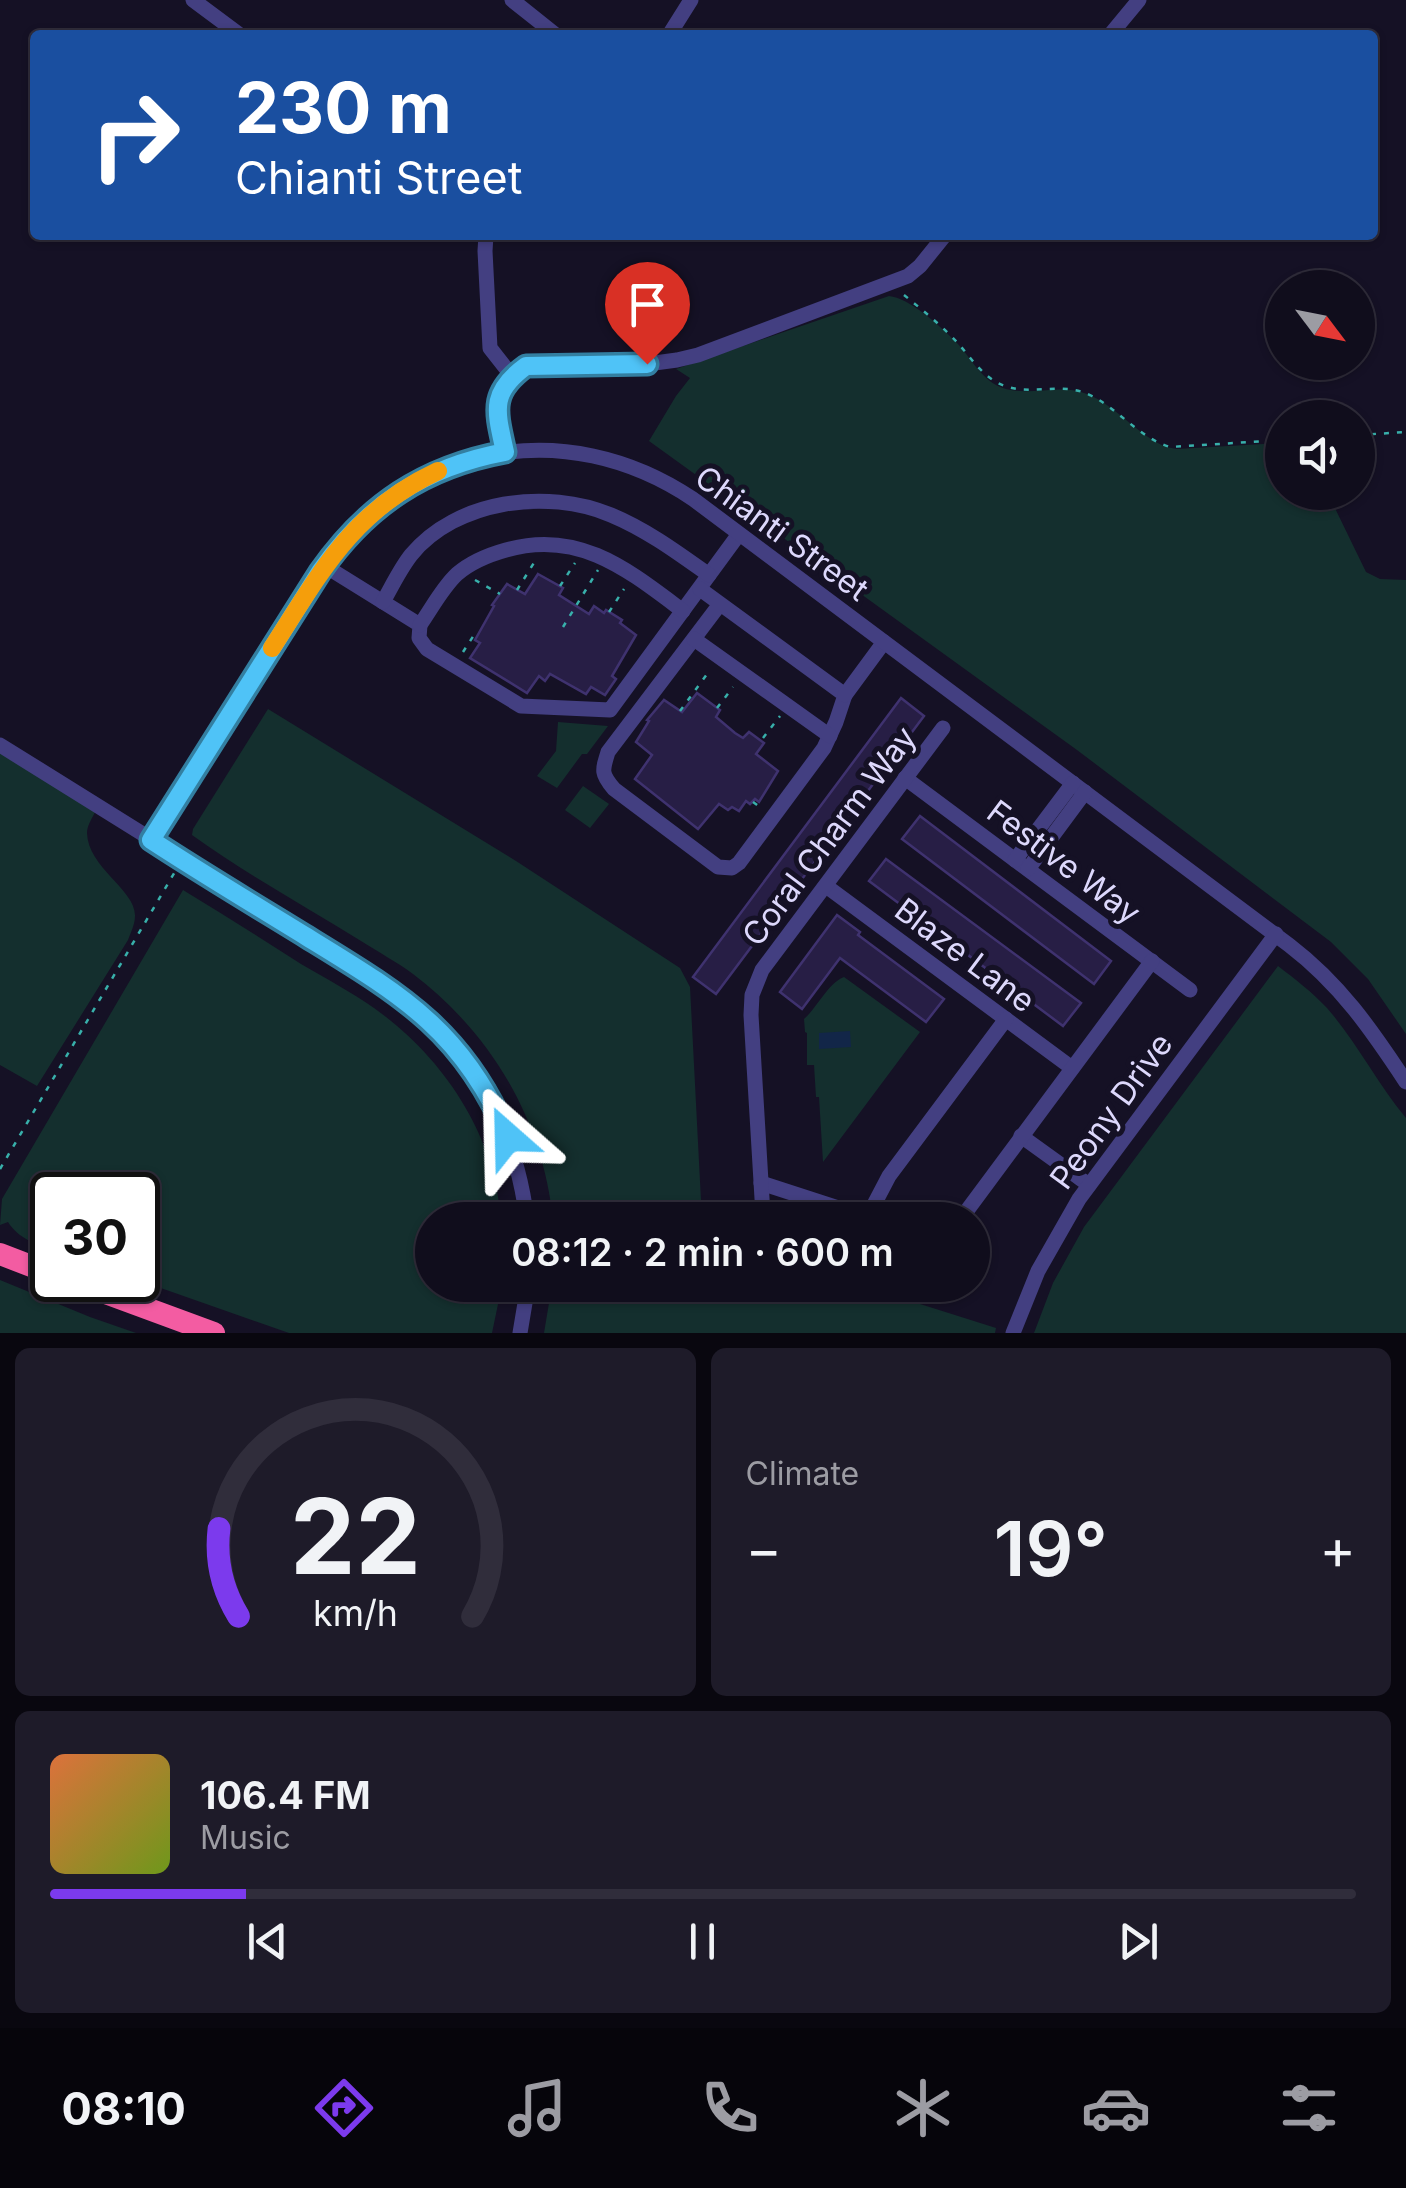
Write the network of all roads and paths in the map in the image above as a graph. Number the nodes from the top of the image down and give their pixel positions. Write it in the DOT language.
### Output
graph roads {
  1 [pos="194,0"];
  2 [pos="512,0"];
  3 [pos="692,0"];
  4 [pos="1140,0"];
  5 [pos="233,30"];
  6 [pos="550,30"];
  7 [pos="672,30"];
  8 [pos="1114,30"];
  9 [pos="486,240"];
  10 [pos="941,240"];
  11 [pos="891,284"];
  12 [pos="512,376"];
  13 [pos="1406,432"];
  14 [pos="1375,434"];
  15 [pos="1265,441"];
  16 [pos="505,452"];
  17 [pos="739,534"];
  18 [pos="538,557"];
  19 [pos="576,562"];
  20 [pos="325,566"];
  21 [pos="598,568"];
  22 [pos="474,580"];
  23 [pos="704,582"];
  24 [pos="628,584"];
  25 [pos="560,586"];
  26 [pos="518,590"];
  27 [pos="500,594"];
  28 [pos="383,602"];
  29 [pos="720,604"];
  30 [pos="683,611"];
  31 [pos="610,612"];
  32 [pos="420,625"];
  33 [pos="562,627"];
  34 [pos="476,636"];
  35 [pos="694,638"];
  36 [pos="884,642"];
  37 [pos="460,658"];
  38 [pos="714,665"];
  39 [pos="737,682"];
  40 [pos="845,695"];
  41 [pos="717,708"];
  42 [pos="680,711"];
  43 [pos="781,714"];
  44 [pos="943,728"];
  45 [pos="830,736"];
  46 [pos="763,738"];
  47 [pos="0,745"];
  48 [pos="906,778"];
  49 [pos="1079,788"];
  50 [pos="752,802"];
  51 [pos="766,811"];
  52 [pos="151,840"];
  53 [pos="182,860"];
  54 [pos="1022,864"];
  55 [pos="826,886"];
  56 [pos="1276,934"];
  57 [pos="1152,961"];
  58 [pos="1190,990"];
  59 [pos="1006,1020"];
  60 [pos="1072,1068"];
  61 [pos="1406,1082"];
  62 [pos="1021,1136"];
  63 [pos="0,1170"];
  64 [pos="761,1183"];
  65 [pos="1090,1185"];
  66 [pos="524,1202"];
  67 [pos="762,1202"];
  68 [pos="819,1202"];
  69 [pos="878,1202"];
  70 [pos="973,1202"];
  71 [pos="0,1254"];
  72 [pos="30,1266"];
  73 [pos="130,1302"];
  74 [pos="525,1302"];
  75 [pos="214,1333"];
  76 [pos="520,1333"];
  77 [pos="1013,1333"];
  1 -- 5 [label="street"];
  2 -- 6 [label="street"];
  3 -- 7 [label="street"];
  4 -- 8 [label="street"];
  9 -- 12 [label="street"];
  10 -- 11 [label="street"];
  11 -- 12 [label="street"];
  11 -- 15 [label="path"];
  12 -- 16 [label="street"];
  13 -- 14 [label="path"];
  16 -- 17 [label="street, Chianti Street"];
  16 -- 20 [label="street, Chianti Street"];
  17 -- 23 [label="street"];
  17 -- 36 [label="street, Chianti Street"];
  18 -- 26 [label="path"];
  19 -- 25 [label="path"];
  20 -- 28 [label="street"];
  20 -- 52 [label="street, Chianti Street"];
  21 -- 33 [label="path"];
  22 -- 27 [label="path"];
  23 -- 28 [label="street"];
  23 -- 29 [label="street"];
  23 -- 30 [label="street"];
  24 -- 31 [label="path"];
  28 -- 32 [label="street"];
  29 -- 35 [label="street"];
  29 -- 40 [label="street"];
  30 -- 32 [label="street"];
  30 -- 32 [label="street"];
  34 -- 37 [label="path"];
  35 -- 45 [label="street"];
  35 -- 45 [label="street"];
  36 -- 40 [label="street"];
  36 -- 49 [label="street, Chianti Street"];
  38 -- 42 [label="path"];
  39 -- 41 [label="path"];
  40 -- 45 [label="street"];
  43 -- 46 [label="path"];
  44 -- 48 [label="street, Coral Charm Way"];
  47 -- 52 [label="street"];
  48 -- 54 [label="street, Festive Way"];
  48 -- 55 [label="street, Coral Charm Way"];
  49 -- 54 [label="street"];
  49 -- 56 [label="street, Chianti Street"];
  50 -- 51 [label="path"];
  52 -- 53 [label="street"];
  53 -- 63 [label="path"];
  53 -- 66 [label="street"];
  54 -- 57 [label="street, Festive Way"];
  55 -- 59 [label="street, Blaze Lane"];
  55 -- 64 [label="street, Coral Charm Way"];
  56 -- 61 [label="street, Chianti Street"];
  56 -- 65 [label="street, Peony Drive"];
  57 -- 58 [label="street, Festive Way"];
  57 -- 60 [label="street"];
  59 -- 60 [label="street, Blaze Lane"];
  59 -- 69 [label="street"];
  60 -- 62 [label="street"];
  62 -- 65 [label="street"];
  62 -- 70 [label="street"];
  64 -- 67 [label="street, Coral Charm Way"];
  64 -- 68 [label="street"];
  65 -- 77 [label="street, Peony Drive"];
  71 -- 72 [label="highway"];
  73 -- 75 [label="highway"];
  74 -- 76 [label="street"];
}
